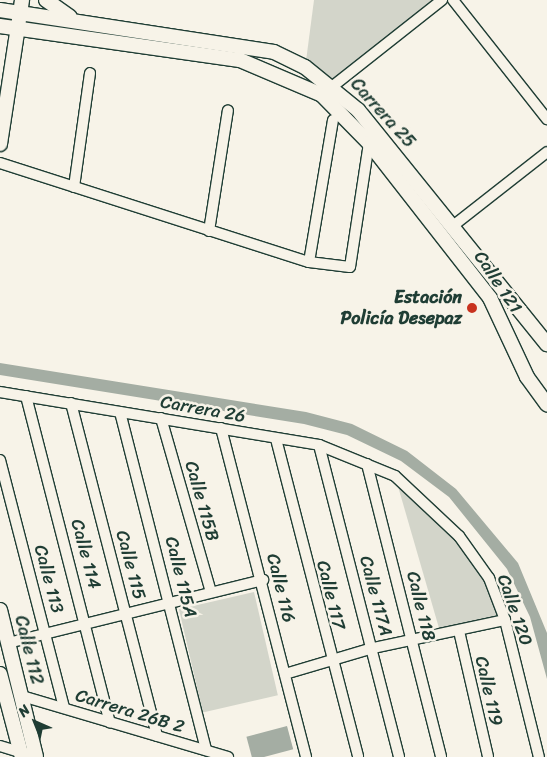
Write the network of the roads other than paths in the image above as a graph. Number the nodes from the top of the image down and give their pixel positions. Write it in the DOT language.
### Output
graph roads {
  1 [pos="46,0"];
  2 [pos="442,0"];
  3 [pos="453,0"];
  4 [pos="21,6"];
  5 [pos="0,10"];
  6 [pos="80,21"];
  7 [pos="0,26"];
  8 [pos="18,28"];
  9 [pos="90,73"];
  10 [pos="333,86"];
  11 [pos="228,110"];
  12 [pos="547,119"];
  13 [pos="333,120"];
  14 [pos="369,143"];
  15 [pos="0,144"];
  16 [pos="547,152"];
  17 [pos="0,163"];
  18 [pos="74,187"];
  19 [pos="454,225"];
  20 [pos="209,231"];
  21 [pos="442,234"];
  22 [pos="310,262"];
  23 [pos="547,344"];
  24 [pos="0,392"];
  25 [pos="26,396"];
  26 [pos="547,400"];
  27 [pos="71,403"];
  28 [pos="120,412"];
  29 [pos="161,418"];
  30 [pos="221,428"];
  31 [pos="276,440"];
  32 [pos="319,445"];
  33 [pos="0,460"];
  34 [pos="368,464"];
  35 [pos="395,476"];
  36 [pos="263,580"];
  37 [pos="211,592"];
  38 [pos="171,602"];
  39 [pos="0,610"];
  40 [pos="127,613"];
  41 [pos="505,620"];
  42 [pos="88,623"];
  43 [pos="459,631"];
  44 [pos="47,633"];
  45 [pos="413,639"];
  46 [pos="8,643"];
  47 [pos="373,648"];
  48 [pos="331,661"];
  49 [pos="285,674"];
  50 [pos="1,681"];
  51 [pos="22,696"];
  52 [pos="64,708"];
  53 [pos="110,722"];
  54 [pos="157,736"];
  55 [pos="0,746"];
  56 [pos="206,750"];
  57 [pos="21,755"];
  58 [pos="36,757"];
  59 [pos="228,757"];
  60 [pos="306,757"];
  61 [pos="358,757"];
  62 [pos="399,757"];
  63 [pos="441,757"];
  64 [pos="488,757"];
  65 [pos="539,757"];
  1 -- 6 [label="main road"];
  2 -- 10 [label="street"];
  3 -- 12 [label="street"];
  4 -- 5 [label="main road, Carrera 25"];
  4 -- 6 [label="main road, Carrera 25"];
  4 -- 8 [label="main road"];
  6 -- 10 [label="main road, Carrera 25"];
  7 -- 8 [label="main road, Carrera 25"];
  8 -- 14 [label="main road, Carrera 25"];
  8 -- 15 [label="main road"];
  9 -- 18 [label="street"];
  10 -- 19 [label="main road, Carrera 25"];
  11 -- 20 [label="street"];
  13 -- 22 [label="street"];
  14 -- 21 [label="main road, Carrera 25"];
  14 -- 22 [label="street"];
  16 -- 19 [label="street"];
  17 -- 18 [label="street"];
  18 -- 20 [label="street"];
  19 -- 23 [label="main road, Calle 121"];
  20 -- 22 [label="street"];
  21 -- 26 [label="main road, Calle 121"];
  24 -- 25 [label="street, Carrera 26"];
  25 -- 27 [label="street, Carrera 26"];
  25 -- 42 [label="street, Calle 114"];
  27 -- 28 [label="street, Carrera 26"];
  27 -- 40 [label="street, Calle 115"];
  28 -- 29 [label="street, Carrera 26"];
  28 -- 38 [label="street, Calle 115A"];
  29 -- 30 [label="street, Carrera 26"];
  29 -- 37 [label="street, Calle 115B"];
  30 -- 31 [label="street, Carrera 26"];
  30 -- 36 [label="street, Calle 116"];
  31 -- 32 [label="street, Carrera 26"];
  31 -- 48 [label="street, Calle 117"];
  32 -- 34 [label="street, Carrera 26"];
  32 -- 47 [label="street, Calle 117A"];
  33 -- 44 [label="street, Calle 113"];
  34 -- 35 [label="street, Carrera 26"];
  34 -- 45 [label="street, Calle 118"];
  35 -- 41 [label="street, Calle 120"];
  36 -- 37 [label="street"];
  36 -- 49 [label="street, Calle 116"];
  37 -- 38 [label="street"];
  38 -- 40 [label="street"];
  38 -- 56 [label="street, Calle 115A"];
  39 -- 46 [label="main road, Calle 112"];
  40 -- 42 [label="street"];
  40 -- 54 [label="street, Calle 115"];
  41 -- 43 [label="street"];
  41 -- 65 [label="street, Calle 120"];
  42 -- 44 [label="street"];
  42 -- 53 [label="street, Calle 114"];
  43 -- 45 [label="street"];
  43 -- 64 [label="street, Calle 119"];
  44 -- 46 [label="street"];
  44 -- 52 [label="street, Calle 113"];
  45 -- 47 [label="street"];
  45 -- 63 [label="street, Calle 118"];
  46 -- 51 [label="main road, Calle 112"];
  47 -- 48 [label="street"];
  47 -- 62 [label="street, Calle 117A"];
  48 -- 49 [label="street"];
  48 -- 61 [label="street, Calle 117"];
  49 -- 60 [label="street, Calle 116"];
  50 -- 57 [label="main road, Calle 112"];
  51 -- 52 [label="street, Carrera 26B 2"];
  51 -- 58 [label="main road, Calle 112"];
  52 -- 53 [label="street, Carrera 26B 2"];
  53 -- 54 [label="street, Carrera 26B 2"];
  54 -- 56 [label="street, Carrera 26B 2"];
  55 -- 57 [label="street"];
  56 -- 59 [label="street, Carrera 26B 2"];
  57 -- 58 [label="street"];
}
